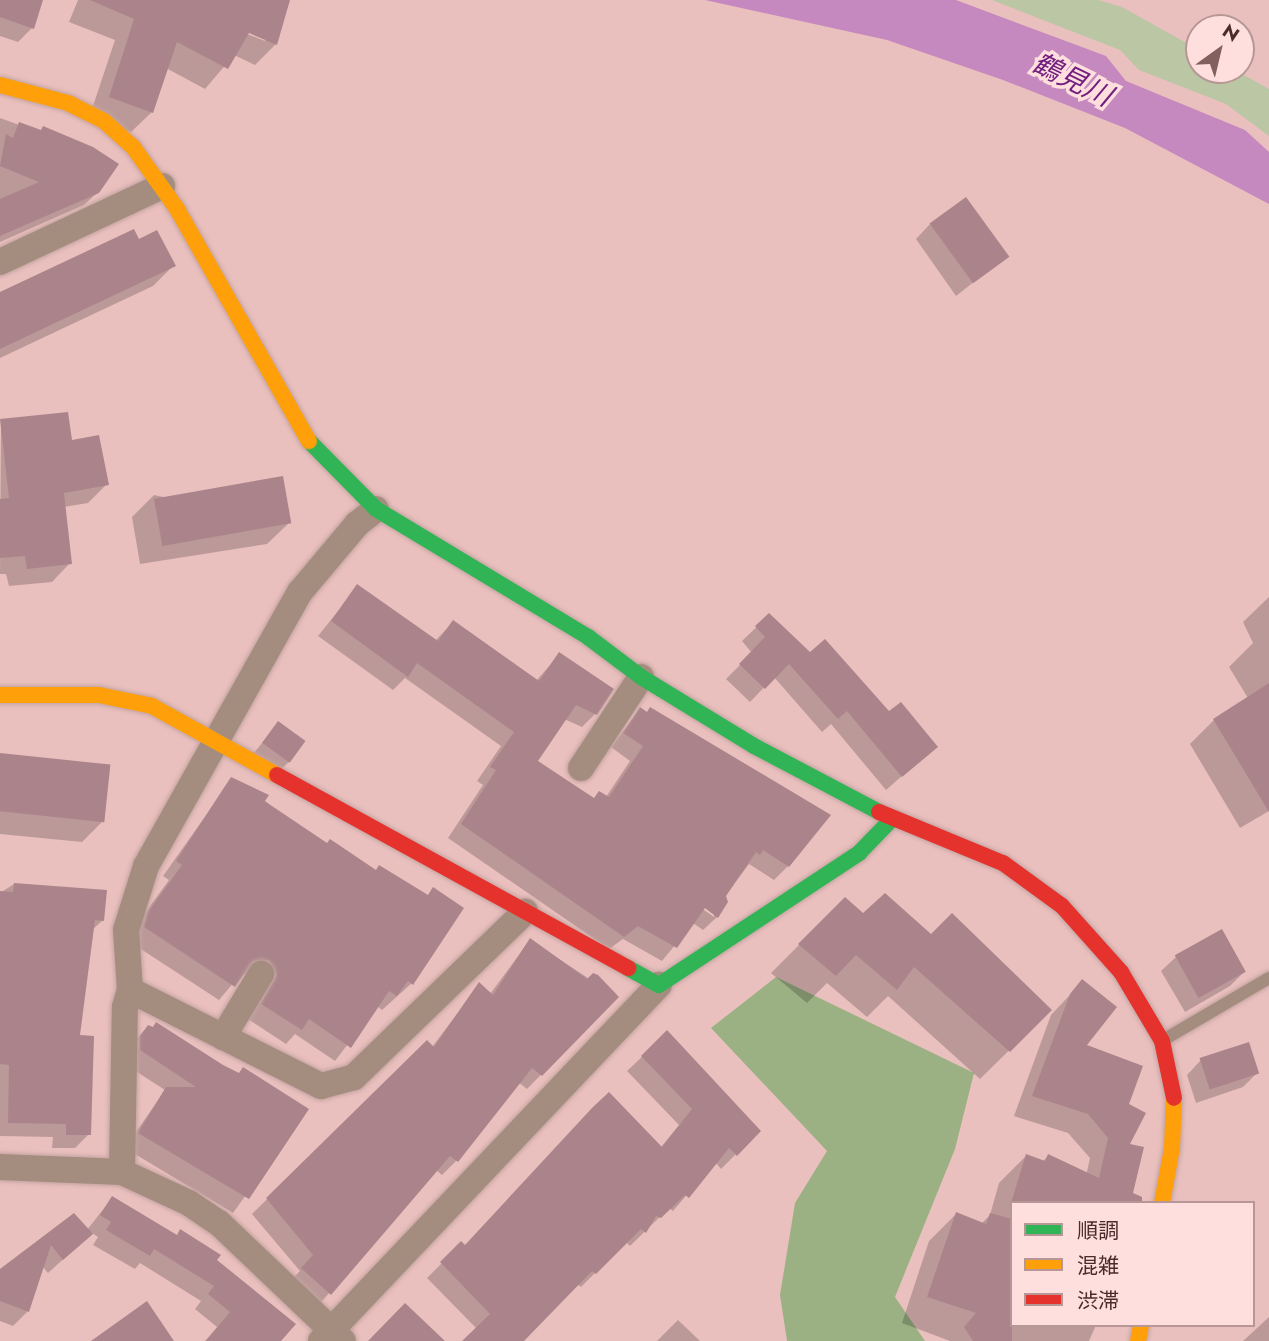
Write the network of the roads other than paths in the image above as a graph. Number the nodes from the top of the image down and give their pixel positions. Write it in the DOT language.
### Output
graph roads {
  1 [pos="0,85"];
  2 [pos="162,186"];
  3 [pos="0,262"];
  4 [pos="376,509"];
  5 [pos="641,677"];
  6 [pos="0,695"];
  7 [pos="217,738"];
  8 [pos="581,768"];
  9 [pos="892,819"];
  10 [pos="525,912"];
  11 [pos="261,975"];
  12 [pos="1269,978"];
  13 [pos="659,985"];
  14 [pos="130,990"];
  15 [pos="223,1037"];
  16 [pos="1162,1041"];
  17 [pos="0,1167"];
  18 [pos="121,1172"];
  19 [pos="1162,1201"];
  20 [pos="332,1337"];
  1 -- 2 [label="street"];
  2 -- 3 [label="street"];
  2 -- 4 [label="street"];
  4 -- 5 [label="street"];
  4 -- 7 [label="street"];
  5 -- 8 [label="street"];
  5 -- 9 [label="street"];
  6 -- 7 [label="street"];
  7 -- 10 [label="street"];
  7 -- 14 [label="street"];
  9 -- 13 [label="street"];
  9 -- 16 [label="street"];
  10 -- 13 [label="street"];
  10 -- 15 [label="street"];
  11 -- 15 [label="street"];
  12 -- 16 [label="lane"];
  13 -- 20 [label="street"];
  14 -- 15 [label="street"];
  14 -- 18 [label="street"];
  16 -- 19 [label="street"];
  17 -- 18 [label="street"];
  18 -- 20 [label="street"];
}
